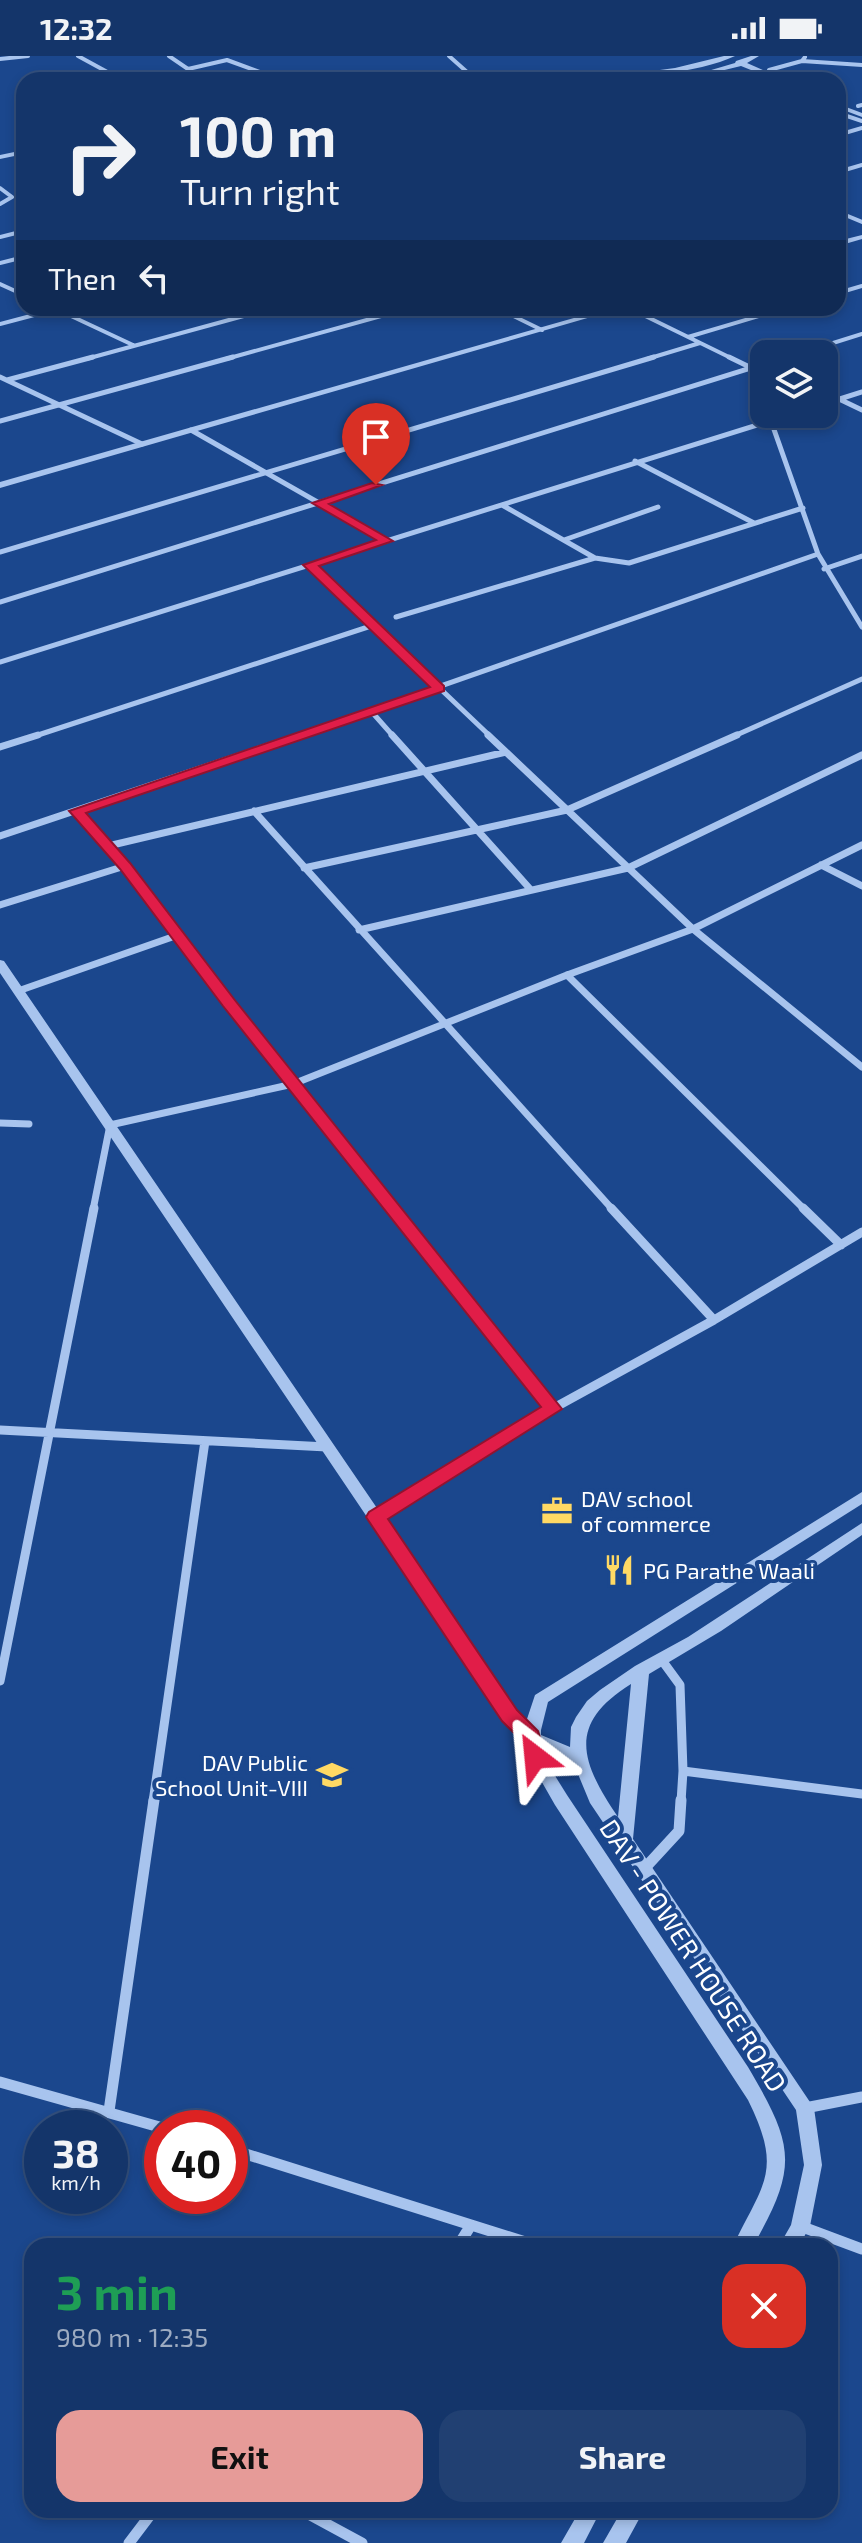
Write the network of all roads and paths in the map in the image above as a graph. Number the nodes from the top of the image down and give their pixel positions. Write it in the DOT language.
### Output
graph roads {
  1 [pos="28,56"];
  2 [pos="78,56"];
  3 [pos="169,56"];
  4 [pos="449,56"];
  5 [pos="708,56"];
  6 [pos="755,56"];
  7 [pos="730,57"];
  8 [pos="804,58"];
  9 [pos="0,59"];
  10 [pos="716,59"];
  11 [pos="741,64"];
  12 [pos="862,65"];
  13 [pos="731,68"];
  14 [pos="769,70"];
  15 [pos="720,71"];
  16 [pos="107,72"];
  17 [pos="259,72"];
  18 [pos="467,72"];
  19 [pos="658,72"];
  20 [pos="712,72"];
  21 [pos="742,72"];
  22 [pos="762,72"];
  23 [pos="771,72"];
  24 [pos="0,188"];
  25 [pos="0,204"];
  26 [pos="16,233"];
  27 [pos="12,234"];
  28 [pos="16,236"];
  29 [pos="0,237"];
  30 [pos="28,316"];
  31 [pos="73,316"];
  32 [pos="243,316"];
  33 [pos="381,316"];
  34 [pos="513,316"];
  35 [pos="590,316"];
  36 [pos="645,316"];
  37 [pos="759,316"];
  38 [pos="0,324"];
  39 [pos="542,330"];
  40 [pos="862,334"];
  41 [pos="688,337"];
  42 [pos="838,342"];
  43 [pos="700,343"];
  44 [pos="133,345"];
  45 [pos="750,367"];
  46 [pos="750,369"];
  47 [pos="3,378"];
  48 [pos="862,392"];
  49 [pos="839,399"];
  50 [pos="60,405"];
  51 [pos="862,410"];
  52 [pos="0,421"];
  53 [pos="750,427"];
  54 [pos="774,428"];
  55 [pos="191,430"];
  56 [pos="142,444"];
  57 [pos="635,461"];
  58 [pos="267,473"];
  59 [pos="0,485"];
  60 [pos="318,503"];
  61 [pos="502,505"];
  62 [pos="658,507"];
  63 [pos="803,508"];
  64 [pos="754,523"];
  65 [pos="564,540"];
  66 [pos="386,541"];
  67 [pos="0,552"];
  68 [pos="818,554"];
  69 [pos="862,556"];
  70 [pos="595,558"];
  71 [pos="310,565"];
  72 [pos="824,569"];
  73 [pos="0,602"];
  74 [pos="396,617"];
  75 [pos="374,625"];
  76 [pos="862,627"];
  77 [pos="0,662"];
  78 [pos="862,679"];
  79 [pos="439,688"];
  80 [pos="371,711"];
  81 [pos="0,747"];
  82 [pos="506,752"];
  83 [pos="862,755"];
  84 [pos="424,771"];
  85 [pos="567,810"];
  86 [pos="76,811"];
  87 [pos="254,811"];
  88 [pos="477,830"];
  89 [pos="0,836"];
  90 [pos="862,845"];
  91 [pos="108,846"];
  92 [pos="821,865"];
  93 [pos="125,866"];
  94 [pos="304,868"];
  95 [pos="628,868"];
  96 [pos="862,886"];
  97 [pos="531,890"];
  98 [pos="0,905"];
  99 [pos="693,929"];
  100 [pos="359,930"];
  101 [pos="178,935"];
  102 [pos="0,964"];
  103 [pos="567,975"];
  104 [pos="18,991"];
  105 [pos="444,1025"];
  106 [pos="862,1053"];
  107 [pos="853,1058"];
  108 [pos="862,1067"];
  109 [pos="293,1084"];
  110 [pos="0,1123"];
  111 [pos="29,1124"];
  112 [pos="110,1125"];
  113 [pos="862,1232"];
  114 [pos="841,1245"];
  115 [pos="714,1320"];
  116 [pos="552,1409"];
  117 [pos="0,1430"];
  118 [pos="49,1431"];
  119 [pos="205,1441"];
  120 [pos="328,1447"];
  121 [pos="862,1497"];
  122 [pos="376,1517"];
  123 [pos="862,1528"];
  124 [pos="661,1659"];
  125 [pos="641,1670"];
  126 [pos="0,1681"];
  127 [pos="531,1737"];
  128 [pos="579,1758"];
  129 [pos="683,1771"];
  130 [pos="862,1794"];
  131 [pos="624,1840"];
  132 [pos="644,1869"];
  133 [pos="0,2082"];
  134 [pos="862,2097"];
  135 [pos="805,2108"];
  136 [pos="105,2110"];
  137 [pos="109,2110"];
  138 [pos="248,2155"];
  139 [pos="471,2225"];
  140 [pos="800,2226"];
  141 [pos="463,2238"];
  142 [pos="512,2238"];
  143 [pos="748,2238"];
  144 [pos="793,2238"];
  145 [pos="832,2238"];
  146 [pos="838,2240"];
  147 [pos="862,2249"];
  148 [pos="148,2518"];
  149 [pos="316,2518"];
  150 [pos="586,2518"];
  151 [pos="629,2518"];
  152 [pos="129,2543"];
  153 [pos="362,2543"];
  154 [pos="572,2543"];
  155 [pos="614,2543"];
  1 -- 9 [label="street"];
  2 -- 16 [label="street"];
  3 -- 17 [label="street"];
  4 -- 18 [label="street"];
  5 -- 10 [label="street"];
  6 -- 11 [label="street"];
  6 -- 14 [label="street"];
  7 -- 10 [label="street"];
  7 -- 11 [label="street"];
  8 -- 12 [label="street"];
  8 -- 14 [label="street"];
  10 -- 13 [label="street"];
  10 -- 19 [label="street"];
  11 -- 13 [label="street"];
  11 -- 22 [label="street"];
  13 -- 15 [label="street"];
  13 -- 21 [label="street"];
  14 -- 23 [label="street"];
  15 -- 20 [label="street"];
  24 -- 25 [label="street"];
  26 -- 27 [label="street"];
  27 -- 28 [label="street"];
  27 -- 29 [label="street"];
  30 -- 38 [label="street"];
  31 -- 44 [label="street"];
  32 -- 44 [label="street"];
  33 -- 50 [label="street"];
  34 -- 39 [label="street"];
  35 -- 39 [label="street"];
  36 -- 41 [label="street"];
  37 -- 41 [label="street"];
  39 -- 55 [label="street"];
  40 -- 42 [label="street"];
  41 -- 43 [label="street"];
  43 -- 45 [label="street"];
  43 -- 58 [label="street"];
  44 -- 47 [label="street"];
  46 -- 60 [label="street"];
  47 -- 50 [label="street"];
  48 -- 49 [label="street"];
  49 -- 51 [label="street"];
  50 -- 52 [label="street"];
  50 -- 56 [label="street"];
  53 -- 57 [label="street"];
  54 -- 63 [label="street"];
  55 -- 56 [label="street"];
  55 -- 58 [label="street"];
  56 -- 59 [label="street"];
  57 -- 61 [label="street"];
  57 -- 64 [label="street"];
  58 -- 60 [label="street"];
  58 -- 67 [label="street"];
  60 -- 66 [label="street"];
  60 -- 73 [label="street"];
  61 -- 65 [label="street"];
  61 -- 66 [label="street"];
  62 -- 65 [label="street"];
  63 -- 64 [label="street"];
  63 -- 68 [label="street"];
  64 -- 70 [label="street"];
  65 -- 70 [label="street"];
  66 -- 71 [label="street"];
  68 -- 72 [label="street"];
  68 -- 79 [label="street"];
  69 -- 72 [label="street"];
  70 -- 74 [label="street"];
  71 -- 75 [label="street"];
  71 -- 77 [label="street"];
  72 -- 76 [label="street"];
  75 -- 79 [label="street"];
  75 -- 81 [label="street"];
  78 -- 85 [label="street"];
  79 -- 80 [label="street"];
  79 -- 82 [label="street"];
  80 -- 84 [label="street"];
  80 -- 86 [label="street"];
  82 -- 84 [label="street"];
  82 -- 85 [label="street"];
  83 -- 95 [label="street"];
  84 -- 87 [label="street"];
  84 -- 88 [label="street"];
  85 -- 88 [label="street"];
  85 -- 95 [label="street"];
  86 -- 89 [label="street"];
  86 -- 91 [label="street"];
  87 -- 91 [label="street"];
  87 -- 94 [label="street"];
  88 -- 94 [label="street"];
  88 -- 97 [label="street"];
  90 -- 92 [label="street"];
  91 -- 93 [label="street"];
  92 -- 96 [label="street"];
  92 -- 99 [label="street"];
  93 -- 98 [label="street"];
  93 -- 101 [label="street"];
  94 -- 100 [label="street"];
  95 -- 97 [label="street"];
  95 -- 99 [label="street"];
  97 -- 100 [label="street"];
  99 -- 103 [label="street"];
  99 -- 107 [label="street"];
  100 -- 105 [label="street"];
  101 -- 104 [label="street"];
  101 -- 109 [label="street"];
  102 -- 104 [label="street"];
  103 -- 105 [label="street"];
  103 -- 114 [label="street"];
  104 -- 112 [label="street"];
  105 -- 109 [label="street"];
  105 -- 115 [label="street"];
  106 -- 107 [label="street"];
  107 -- 108 [label="street"];
  109 -- 112 [label="street"];
  109 -- 116 [label="street"];
  110 -- 111 [label="street"];
  112 -- 118 [label="street"];
  112 -- 120 [label="street"];
  113 -- 114 [label="street"];
  114 -- 115 [label="street"];
  115 -- 116 [label="street"];
  116 -- 122 [label="street"];
  117 -- 118 [label="street"];
  118 -- 119 [label="street"];
  118 -- 126 [label="street"];
  119 -- 120 [label="street"];
  119 -- 137 [label="street"];
  120 -- 122 [label="street"];
  121 -- 127 [label="street"];
  122 -- 127 [label="street"];
  123 -- 124 [label="street"];
  124 -- 125 [label="street"];
  124 -- 129 [label="street"];
  125 -- 128 [label="street"];
  125 -- 131 [label="street"];
  127 -- 128 [label="street"];
  127 -- 143 [label="street, DAV - POWER HOUSE ROAD"];
  128 -- 131 [label="street, DAV - POWER HOUSE ROAD"];
  129 -- 130 [label="street"];
  129 -- 132 [label="street"];
  131 -- 132 [label="street, DAV - POWER HOUSE ROAD"];
  132 -- 135 [label="street, DAV - POWER HOUSE ROAD"];
  133 -- 136 [label="street"];
  134 -- 135 [label="street"];
  135 -- 140 [label="street, DAV - POWER HOUSE ROAD"];
  138 -- 139 [label="street"];
  139 -- 141 [label="street"];
  139 -- 142 [label="street"];
  140 -- 144 [label="street, DAV - POWER HOUSE ROAD"];
  140 -- 145 [label="street"];
  146 -- 147 [label="street"];
  148 -- 152 [label="street"];
  149 -- 153 [label="street"];
  150 -- 154 [label="street"];
  151 -- 155 [label="street"];
}
